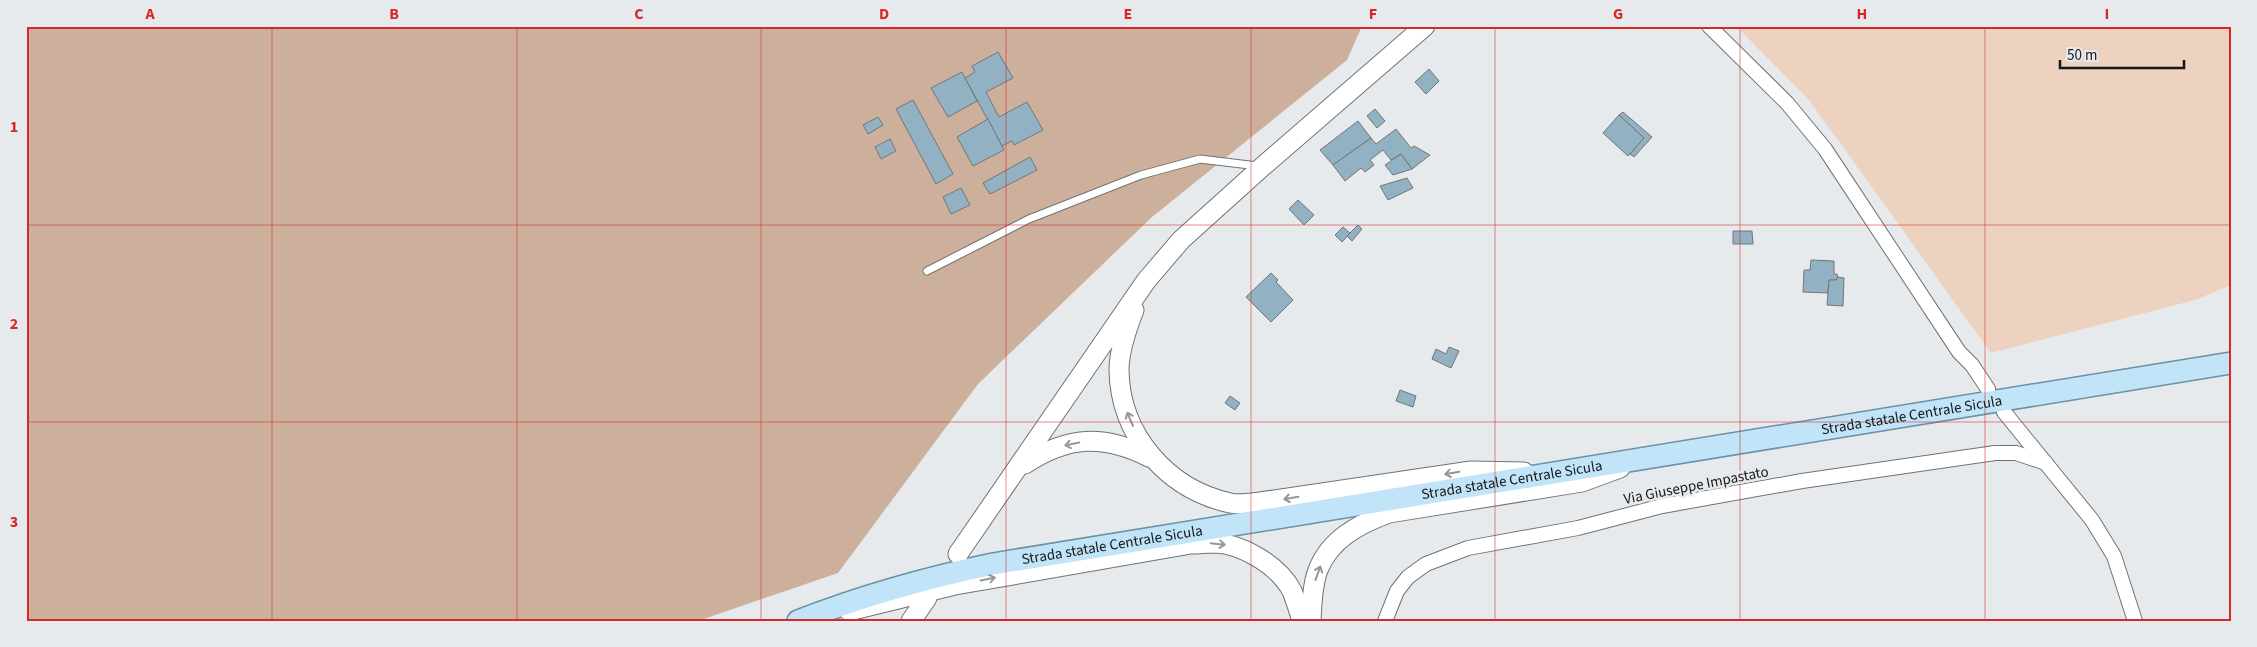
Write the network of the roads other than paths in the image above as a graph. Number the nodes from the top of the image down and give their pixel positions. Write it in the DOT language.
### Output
graph roads {
  1 [pos="1425,26"];
  2 [pos="1709,26"];
  3 [pos="1262,167"];
  4 [pos="927,271"];
  5 [pos="1146,281"];
  6 [pos="2231,363"];
  7 [pos="1988,389"];
  8 [pos="2004,412"];
  9 [pos="1652,456"];
  10 [pos="1152,459"];
  11 [pos="2046,463"];
  12 [pos="1020,468"];
  13 [pos="1552,472"];
  14 [pos="958,554"];
  15 [pos="927,598"];
  16 [pos="798,621"];
  17 [pos="804,621"];
  18 [pos="911,621"];
  19 [pos="1302,621"];
  20 [pos="1311,621"];
  21 [pos="1385,621"];
  22 [pos="2135,621"];
  1 -- 3 [label="main road"];
  2 -- 7 [label="street"];
  3 -- 4 [label="lane"];
  3 -- 5 [label="main road"];
  10 -- 5 [label="main road, one-way"];
  5 -- 12 [label="main road"];
  6 -- 9 [label="main road, Strada statale Centrale Sicula"];
  8 -- 11 [label="street"];
  9 -- 13 [label="main road, Strada statale Centrale Sicula"];
  20 -- 9 [label="main road, one-way"];
  10 -- 12 [label="main road, one-way"];
  13 -- 10 [label="main road, one-way"];
  11 -- 21 [label="street, Via Giuseppe Impastato"];
  11 -- 22 [label="street"];
  12 -- 14 [label="main road"];
  13 -- 16 [label="main road, Strada statale Centrale Sicula"];
  15 -- 18 [label="main road"];
  17 -- 19 [label="main road, one-way"];
}
